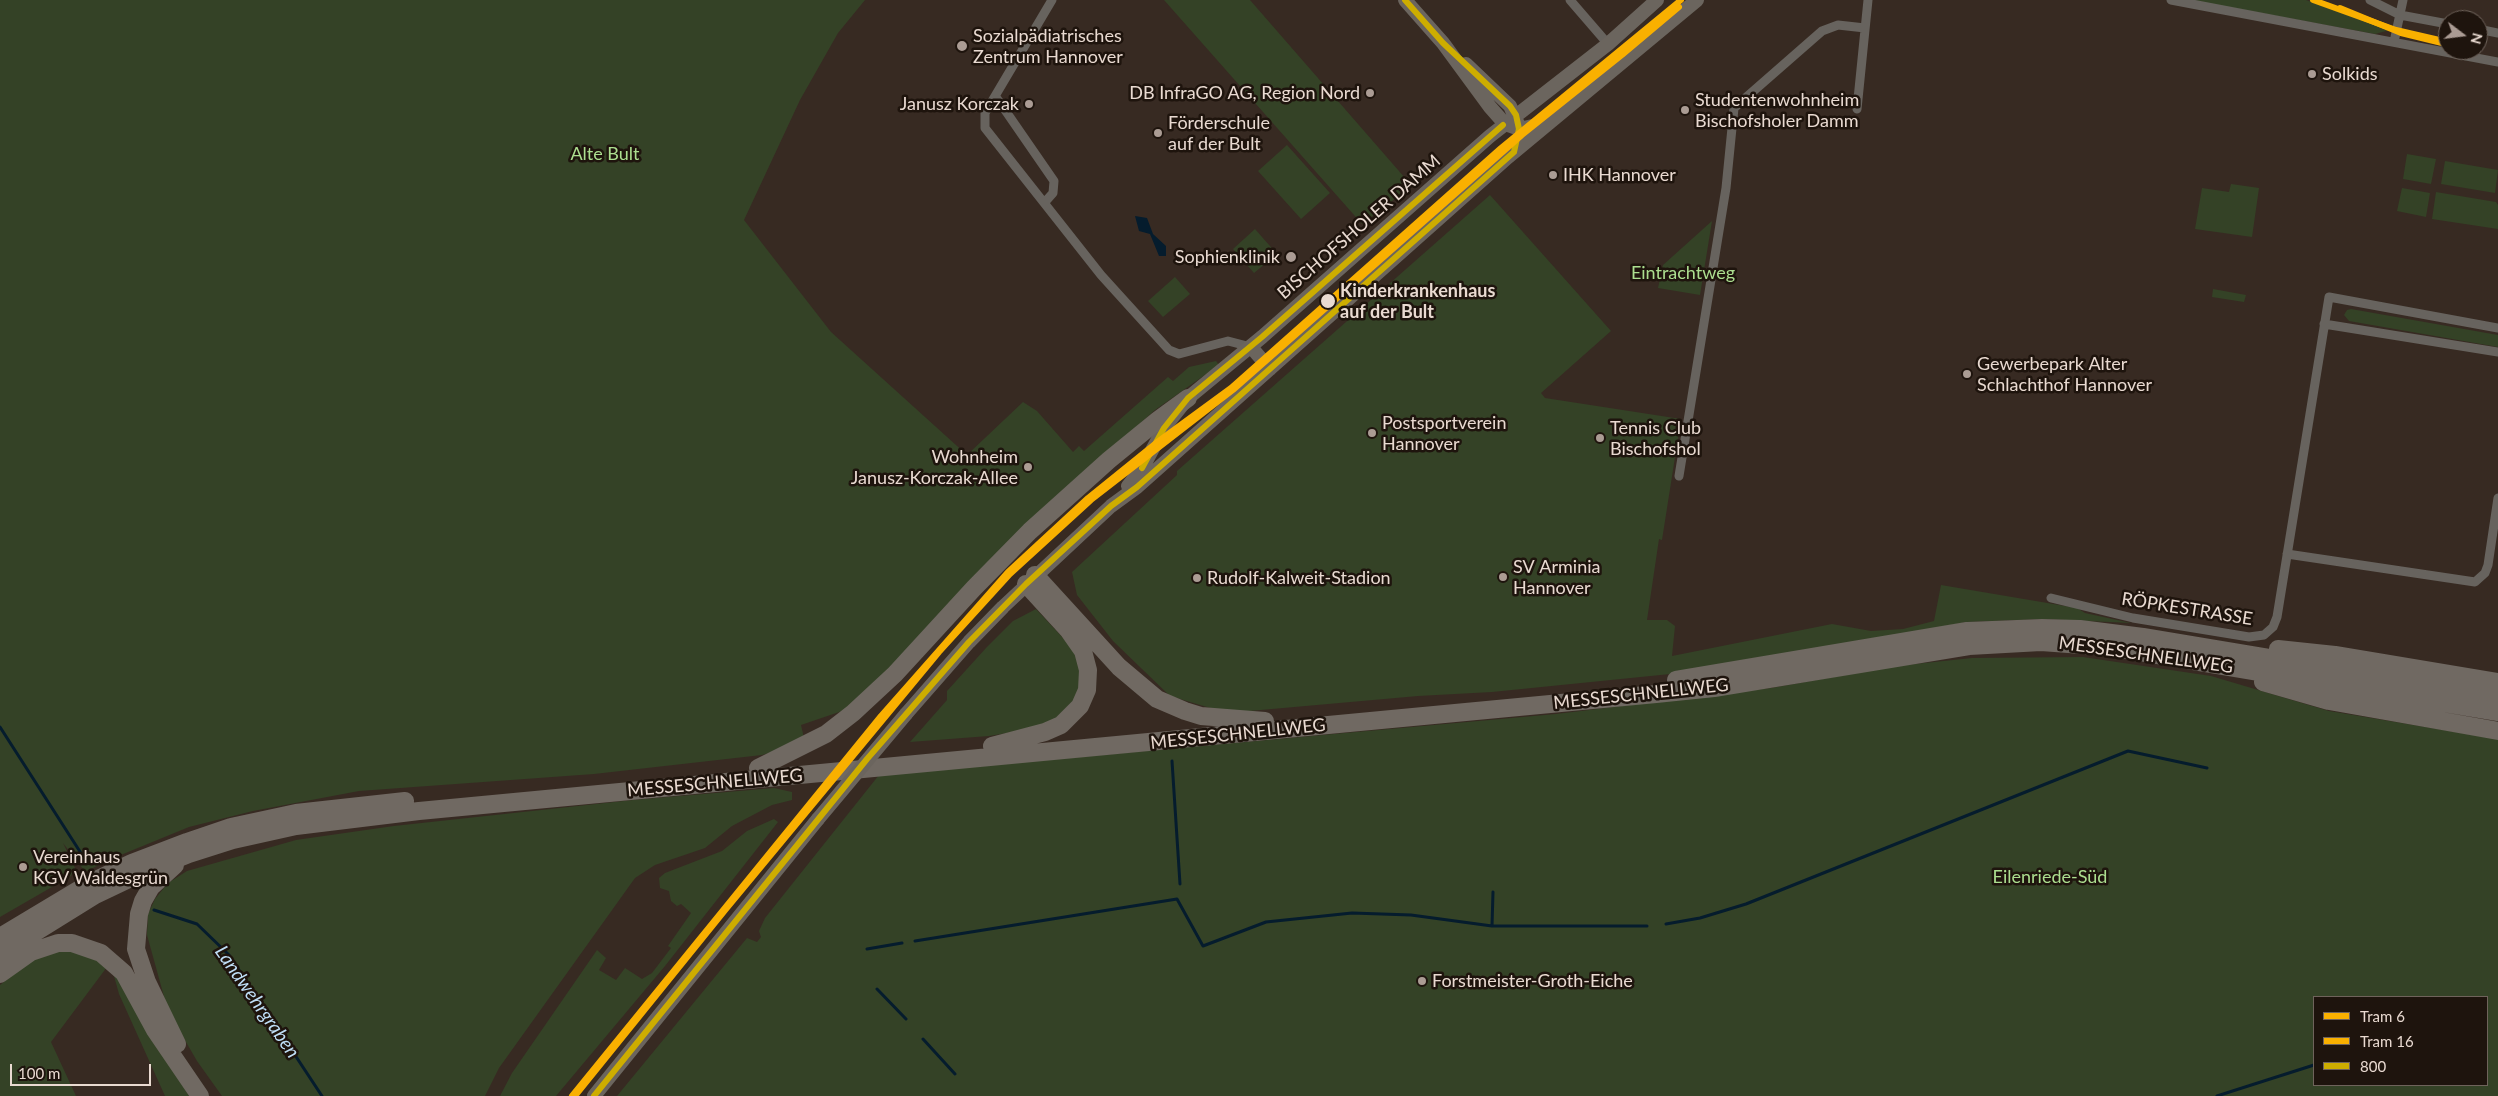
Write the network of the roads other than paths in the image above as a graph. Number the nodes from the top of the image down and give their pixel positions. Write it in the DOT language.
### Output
graph roads {
  1 [pos="1052,0"];
  2 [pos="1405,0"];
  3 [pos="1570,0"];
  4 [pos="1657,0"];
  5 [pos="1697,0"];
  6 [pos="1868,0"];
  7 [pos="2171,0"];
  8 [pos="2370,0"];
  9 [pos="2404,0"];
  10 [pos="2400,15"];
  11 [pos="2438,22"];
  12 [pos="1865,28"];
  13 [pos="2394,42"];
  14 [pos="1443,43"];
  15 [pos="1608,44"];
  16 [pos="2498,62"];
  17 [pos="996,97"];
  18 [pos="1856,108"];
  19 [pos="1518,122"];
  20 [pos="1550,122"];
  21 [pos="1505,124"];
  22 [pos="1514,152"];
  23 [pos="1045,202"];
  24 [pos="2324,324"];
  25 [pos="2498,328"];
  26 [pos="1251,347"];
  27 [pos="2498,352"];
  28 [pos="1270,369"];
  29 [pos="1188,398"];
  30 [pos="1679,476"];
  31 [pos="2498,498"];
  32 [pos="1112,506"];
  33 [pos="2287,554"];
  34 [pos="1030,580"];
  35 [pos="2050,598"];
  36 [pos="2141,644"];
  37 [pos="2498,682"];
  38 [pos="2498,696"];
  39 [pos="2498,712"];
  40 [pos="1265,721"];
  41 [pos="2498,731"];
  42 [pos="992,746"];
  43 [pos="758,768"];
  44 [pos="189,854"];
  45 [pos="0,937"];
  46 [pos="0,954"];
  47 [pos="0,974"];
  48 [pos="200,1096"];
  49 [pos="211,1096"];
  50 [pos="594,1096"];
  1 -- 17 [label="street"];
  2 -- 14 [label="main road"];
  3 -- 15 [label="street"];
  4 -- 15 [label="main road"];
  5 -- 20 [label="main road, BISCHOFSHOLER DAMM"];
  6 -- 12 [label="street"];
  7 -- 13 [label="street"];
  8 -- 10 [label="street"];
  9 -- 10 [label="street"];
  10 -- 11 [label="street"];
  10 -- 13 [label="street"];
  12 -- 18 [label="street"];
  12 -- 30 [label="street"];
  13 -- 16 [label="street"];
  14 -- 19 [label="main road"];
  14 -- 21 [label="main road"];
  15 -- 19 [label="main road"];
  17 -- 23 [label="street"];
  17 -- 23 [label="street"];
  19 -- 20 [label="main road"];
  19 -- 21 [label="main road"];
  19 -- 22 [label="main road"];
  20 -- 22 [label="main road, BISCHOFSHOLER DAMM"];
  21 -- 26 [label="main road, BISCHOFSHOLER DAMM"];
  22 -- 28 [label="main road, BISCHOFSHOLER DAMM"];
  23 -- 26 [label="street"];
  24 -- 25 [label="street, RÖPKESTRASSE"];
  24 -- 27 [label="street"];
  24 -- 33 [label="street, RÖPKESTRASSE"];
  26 -- 28 [label="main road"];
  26 -- 29 [label="main road, BISCHOFSHOLER DAMM"];
  28 -- 32 [label="main road, BISCHOFSHOLER DAMM"];
  29 -- 32 [label="main road, BISCHOFSHOLER DAMM"];
  29 -- 43 [label="highway"];
  31 -- 33 [label="street"];
  32 -- 34 [label="main road, BISCHOFSHOLER DAMM"];
  33 -- 35 [label="street, RÖPKESTRASSE"];
  34 -- 40 [label="highway"];
  34 -- 42 [label="highway"];
  34 -- 50 [label="main road, BISCHOFSHOLER DAMM, bridge"];
  36 -- 37 [label="highway"];
  36 -- 38 [label="highway, MESSESCHNELLWEG"];
  36 -- 39 [label="highway, MESSESCHNELLWEG"];
  36 -- 40 [label="highway, MESSESCHNELLWEG"];
  36 -- 41 [label="highway"];
  36 -- 44 [label="highway, MESSESCHNELLWEG"];
  40 -- 42 [label="highway, MESSESCHNELLWEG"];
  42 -- 43 [label="highway, MESSESCHNELLWEG"];
  43 -- 45 [label="highway, MESSESCHNELLWEG"];
  44 -- 46 [label="highway, MESSESCHNELLWEG"];
  44 -- 49 [label="highway"];
  47 -- 48 [label="highway"];
}
